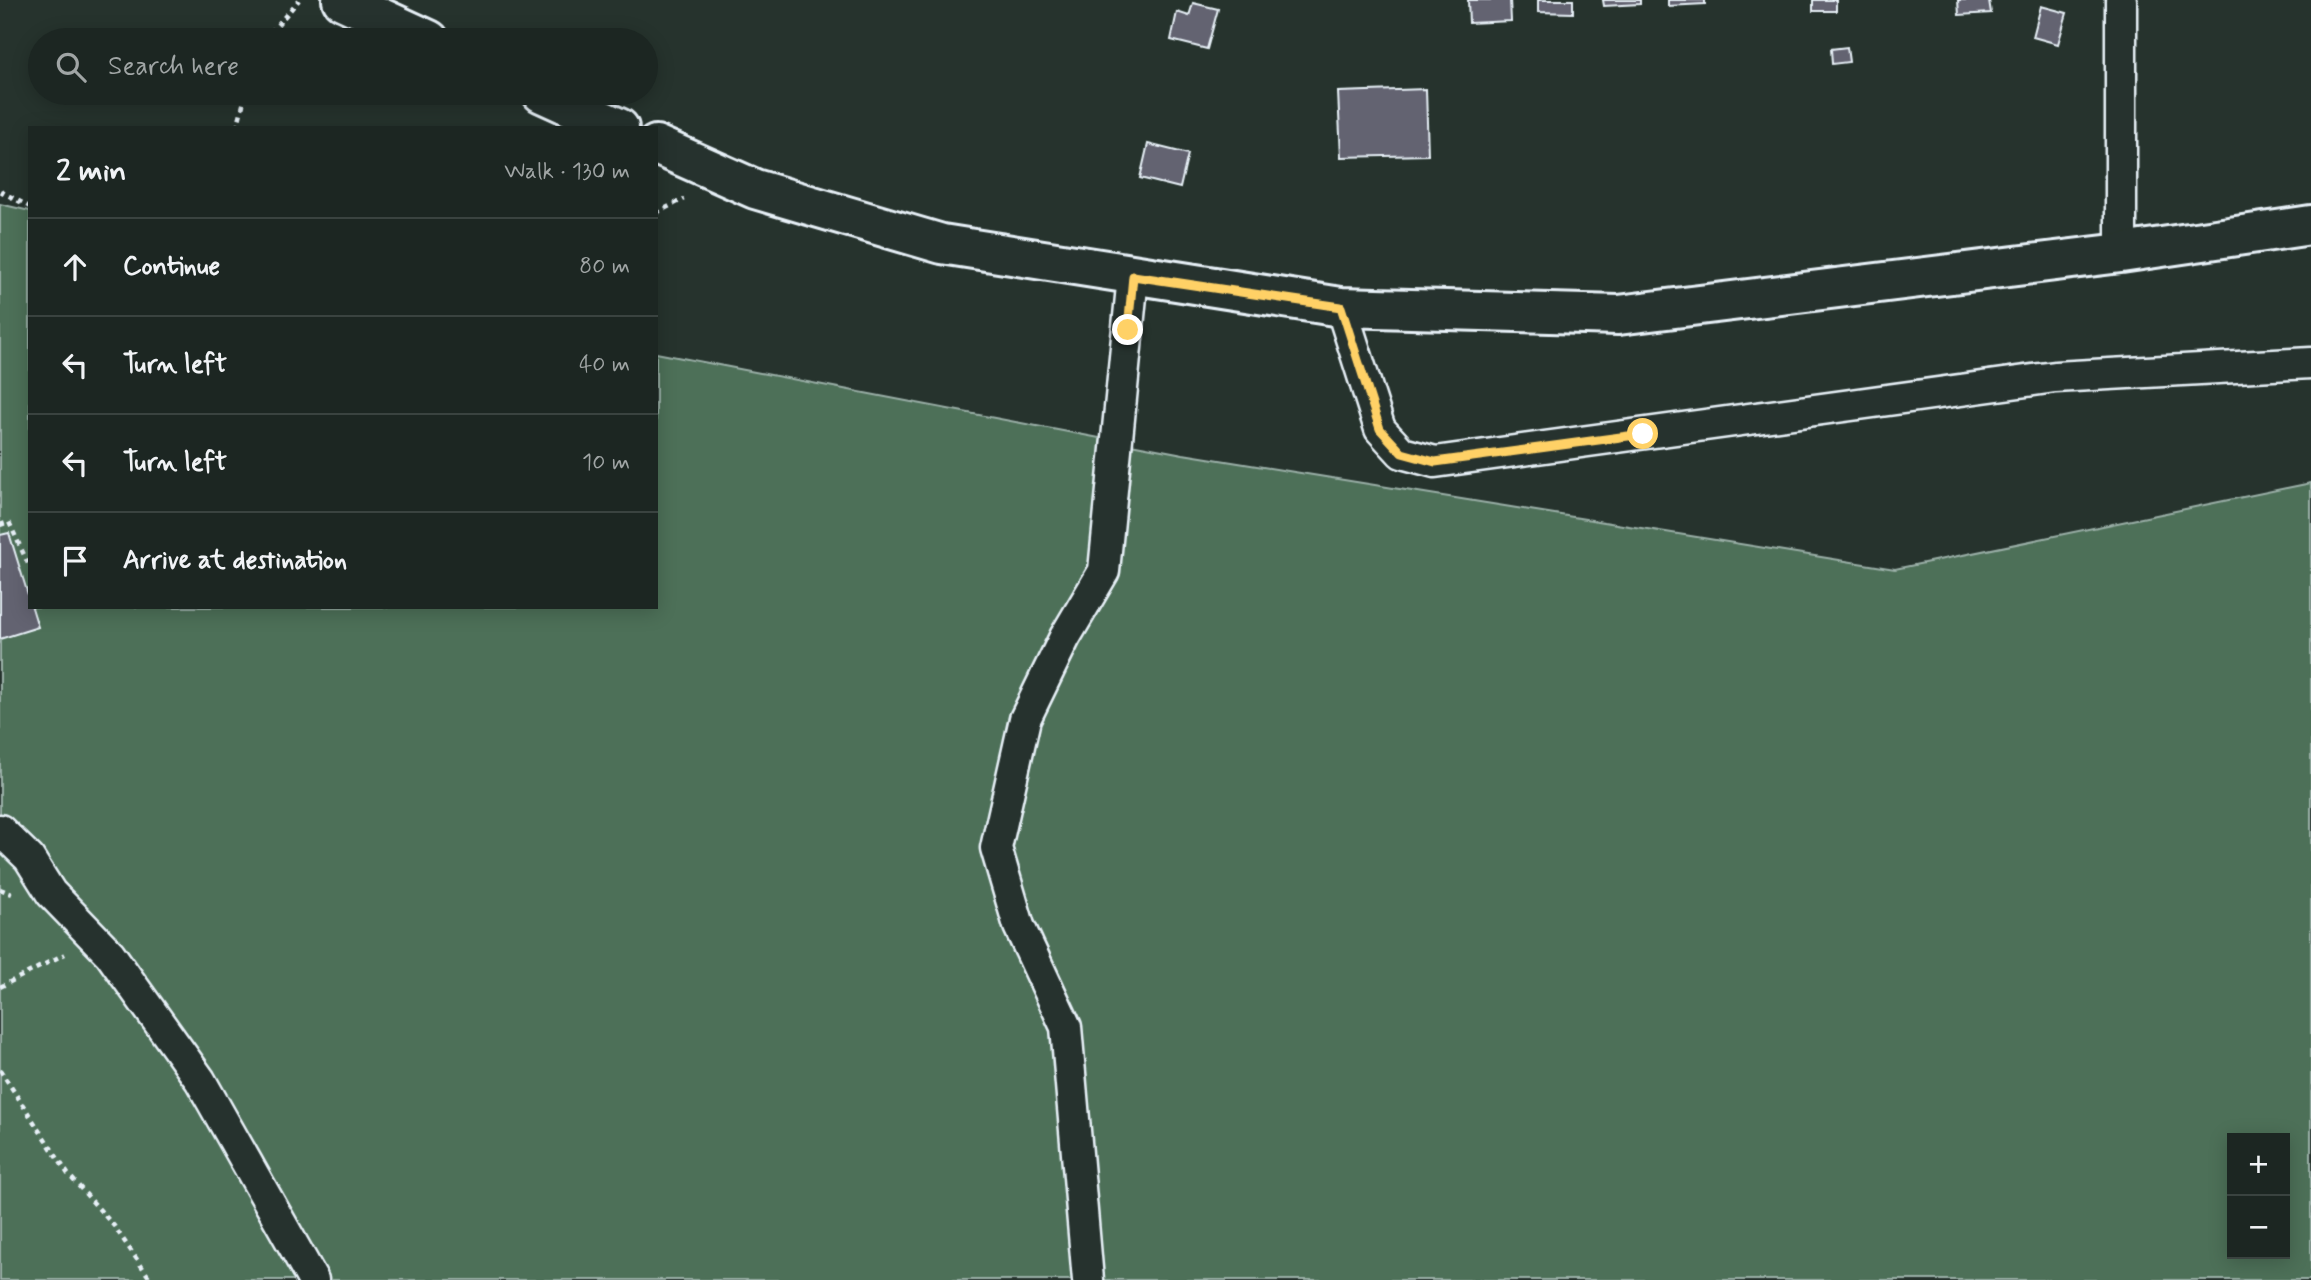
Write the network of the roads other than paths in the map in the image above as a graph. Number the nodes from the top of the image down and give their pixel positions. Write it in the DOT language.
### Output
graph roads {
  1 [pos="342,0"];
  2 [pos="2121,0"];
  3 [pos="403,28"];
  4 [pos="568,105"];
  5 [pos="615,126"];
  6 [pos="658,146"];
  7 [pos="2311,225"];
  8 [pos="2120,253"];
  9 [pos="1133,276"];
  10 [pos="1341,307"];
  11 [pos="2311,363"];
  12 [pos="0,830"];
  13 [pos="313,1280"];
  14 [pos="1088,1280"];
  1 -- 3 [label="main road"];
  2 -- 8 [label="street"];
  4 -- 5 [label="main road"];
  6 -- 9 [label="main road"];
  7 -- 8 [label="main road"];
  8 -- 10 [label="main road"];
  9 -- 10 [label="main road"];
  9 -- 14 [label="street"];
  10 -- 11 [label="street"];
  12 -- 13 [label="street"];
}
